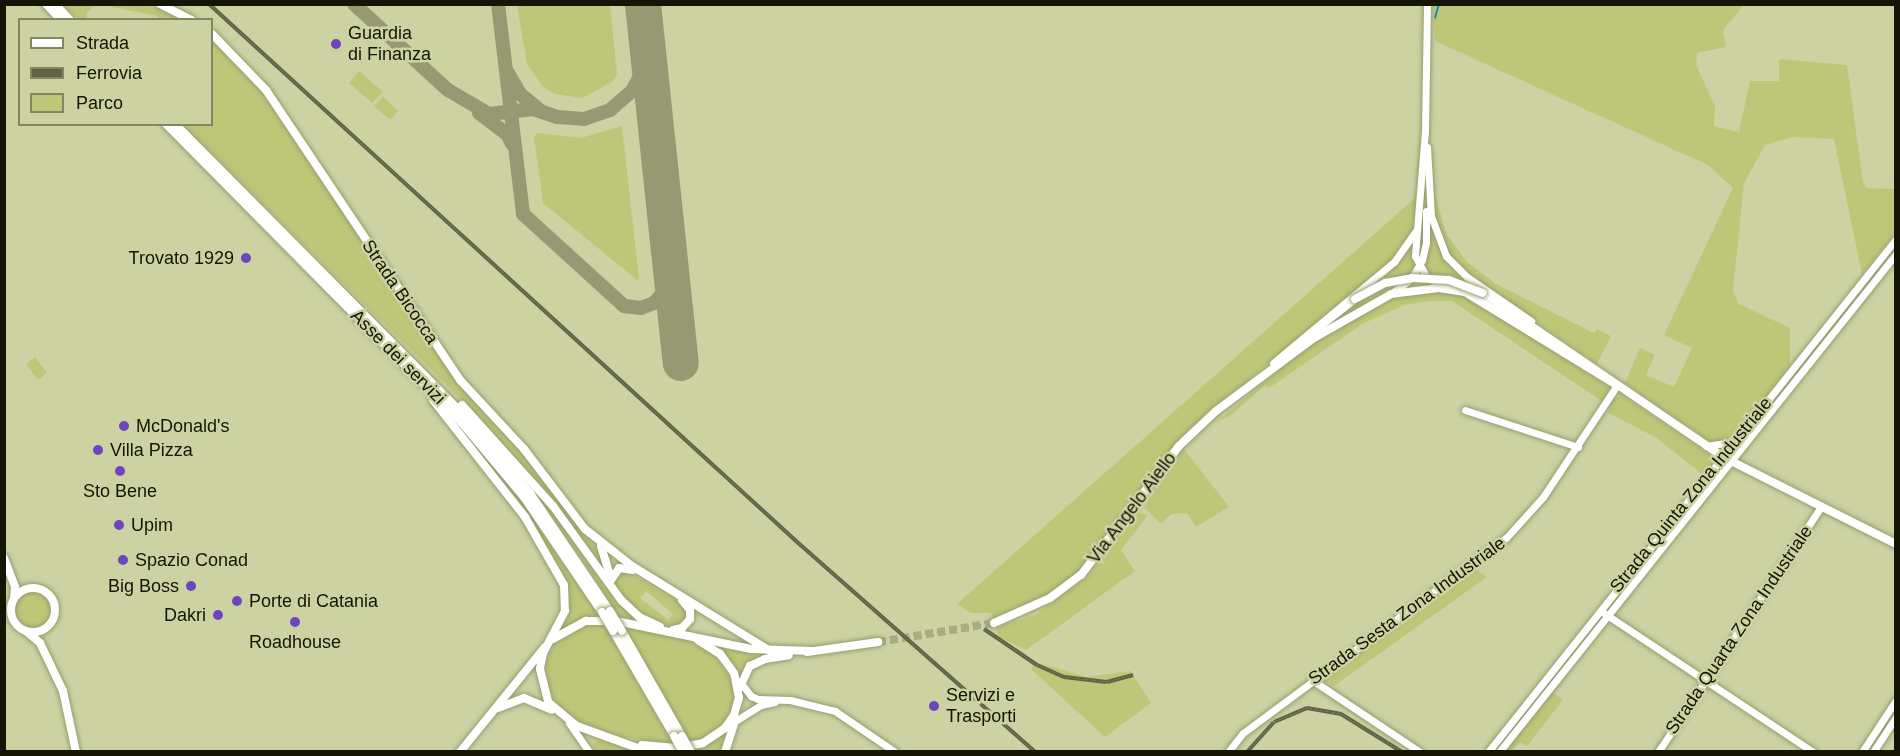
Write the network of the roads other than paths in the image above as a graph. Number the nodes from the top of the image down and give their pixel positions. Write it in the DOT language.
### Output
graph roads {
  1 [pos="46,4"];
  2 [pos="55,4"];
  3 [pos="160,4"];
  4 [pos="1427,4"];
  5 [pos="59,18"];
  6 [pos="68,18"];
  7 [pos="188,18"];
  8 [pos="213,35"];
  9 [pos="168,126"];
  10 [pos="177,126"];
  11 [pos="1425,131"];
  12 [pos="1428,159"];
  13 [pos="1420,224"];
  14 [pos="1896,239"];
  15 [pos="1896,254"];
  16 [pos="1419,266"];
  17 [pos="1456,289"];
  18 [pos="1391,294"];
  19 [pos="364,312"];
  20 [pos="376,334"];
  21 [pos="1561,345"];
  22 [pos="1273,363"];
  23 [pos="1259,377"];
  24 [pos="1617,385"];
  25 [pos="1465,410"];
  26 [pos="1737,439"];
  27 [pos="1706,446"];
  28 [pos="1578,447"];
  29 [pos="1727,459"];
  30 [pos="1820,508"];
  31 [pos="599,543"];
  32 [pos="1896,544"];
  33 [pos="4,558"];
  34 [pos="10,570"];
  35 [pos="611,580"];
  36 [pos="654,580"];
  37 [pos="28,589"];
  38 [pos="614,590"];
  39 [pos="675,593"];
  40 [pos="14,600"];
  41 [pos="1600,610"];
  42 [pos="606,611"];
  43 [pos="1608,615"];
  44 [pos="994,623"];
  45 [pos="48,627"];
  46 [pos="660,627"];
  47 [pos="671,630"];
  48 [pos="27,632"];
  49 [pos="684,633"];
  50 [pos="1578,638"];
  51 [pos="878,642"];
  52 [pos="548,644"];
  53 [pos="1585,644"];
  54 [pos="770,651"];
  55 [pos="812,651"];
  56 [pos="46,652"];
  57 [pos="1312,680"];
  58 [pos="1705,680"];
  59 [pos="740,687"];
  60 [pos="1896,700"];
  61 [pos="739,702"];
  62 [pos="799,702"];
  63 [pos="1896,717"];
  64 [pos="563,718"];
  65 [pos="484,721"];
  66 [pos="735,721"];
  67 [pos="725,728"];
  68 [pos="1242,733"];
  69 [pos="600,735"];
  70 [pos="678,736"];
  71 [pos="627,742"];
  72 [pos="76,752"];
  73 [pos="460,752"];
  74 [pos="591,752"];
  75 [pos="649,752"];
  76 [pos="683,752"];
  77 [pos="691,752"];
  78 [pos="725,752"];
  79 [pos="895,752"];
  80 [pos="1228,752"];
  81 [pos="1234,752"];
  82 [pos="1420,752"];
  83 [pos="1488,752"];
  84 [pos="1499,752"];
  85 [pos="1658,752"];
  86 [pos="1813,752"];
  87 [pos="1862,752"];
  88 [pos="1873,752"];
  1 -- 5 [label="main road"];
  2 -- 6 [label="main road"];
  3 -- 7 [label="main road"];
  4 -- 11 [label="street"];
  8 -- 31 [label="main road, Strada Bicocca"];
  9 -- 20 [label="main road, Asse dei servizi"];
  10 -- 19 [label="main road, Asse dei servizi"];
  11 -- 12 [label="street"];
  11 -- 13 [label="street"];
  12 -- 16 [label="street"];
  12 -- 21 [label="street"];
  13 -- 16 [label="street"];
  13 -- 22 [label="street"];
  14 -- 26 [label="street, Strada Quinta Zona Industriale"];
  15 -- 29 [label="street, Strada Quinta Zona Industriale"];
  16 -- 17 [label="street"];
  16 -- 18 [label="street"];
  17 -- 18 [label="main road"];
  17 -- 24 [label="main road"];
  18 -- 23 [label="main road"];
  19 -- 38 [label="main road"];
  19 -- 42 [label="main road, Asse dei servizi"];
  20 -- 42 [label="main road, Asse dei servizi"];
  20 -- 52 [label="main road"];
  21 -- 22 [label="main road, bridge"];
  21 -- 24 [label="main road"];
  22 -- 23 [label="main road"];
  23 -- 44 [label="main road, Via Angelo Aiello"];
  24 -- 27 [label="main road"];
  24 -- 28 [label="street, Strada Sesta Zona Industriale"];
  25 -- 28 [label="street"];
  26 -- 27 [label="street"];
  26 -- 29 [label="street, Strada Quinta Zona Industriale"];
  27 -- 29 [label="main road"];
  28 -- 57 [label="street, Strada Sesta Zona Industriale"];
  29 -- 30 [label="main road"];
  29 -- 41 [label="street, Strada Quinta Zona Industriale"];
  29 -- 43 [label="street, Strada Quinta Zona Industriale"];
  30 -- 32 [label="main road"];
  30 -- 58 [label="street, Strada Quarta Zona Industriale"];
  31 -- 35 [label="main road"];
  31 -- 36 [label="main road"];
  33 -- 34 [label="main road"];
  34 -- 37 [label="main road"];
  34 -- 40 [label="main road"];
  35 -- 36 [label="main road"];
  35 -- 38 [label="main road"];
  36 -- 39 [label="main road"];
  37 -- 40 [label="main road"];
  37 -- 45 [label="main road"];
  38 -- 46 [label="main road"];
  39 -- 47 [label="main road"];
  39 -- 54 [label="main road"];
  40 -- 48 [label="main road"];
  41 -- 43 [label="street"];
  41 -- 50 [label="street, Strada Quinta Zona Industriale"];
  42 -- 70 [label="main road, bridge"];
  43 -- 53 [label="street, Strada Quinta Zona Industriale"];
  43 -- 58 [label="street"];
  45 -- 48 [label="main road"];
  45 -- 56 [label="main road"];
  46 -- 47 [label="main road"];
  46 -- 52 [label="main road"];
  47 -- 49 [label="main road"];
  48 -- 56 [label="main road"];
  49 -- 54 [label="main road"];
  49 -- 59 [label="main road"];
  50 -- 53 [label="street"];
  50 -- 83 [label="street, Strada Quinta Zona Industriale"];
  51 -- 55 [label="main road"];
  52 -- 64 [label="main road"];
  52 -- 65 [label="main road"];
  53 -- 84 [label="street, Strada Quinta Zona Industriale"];
  54 -- 55 [label="main road"];
  55 -- 59 [label="main road"];
  56 -- 72 [label="main road"];
  57 -- 68 [label="street, Strada Sesta Zona Industriale"];
  57 -- 82 [label="street"];
  58 -- 85 [label="street, Strada Quarta Zona Industriale"];
  58 -- 86 [label="street"];
  59 -- 61 [label="main road"];
  59 -- 62 [label="street"];
  60 -- 87 [label="street"];
  61 -- 66 [label="main road"];
  61 -- 67 [label="main road"];
  62 -- 66 [label="street"];
  62 -- 79 [label="street"];
  63 -- 88 [label="street"];
  64 -- 65 [label="main road"];
  64 -- 69 [label="main road"];
  64 -- 74 [label="street"];
  65 -- 73 [label="main road"];
  66 -- 67 [label="street"];
  66 -- 78 [label="main road"];
  67 -- 71 [label="main road"];
  68 -- 80 [label="street"];
  68 -- 81 [label="street"];
  69 -- 71 [label="main road"];
  69 -- 74 [label="street"];
  70 -- 76 [label="main road, bridge"];
  70 -- 77 [label="main road, bridge"];
  71 -- 75 [label="main road"];
}
